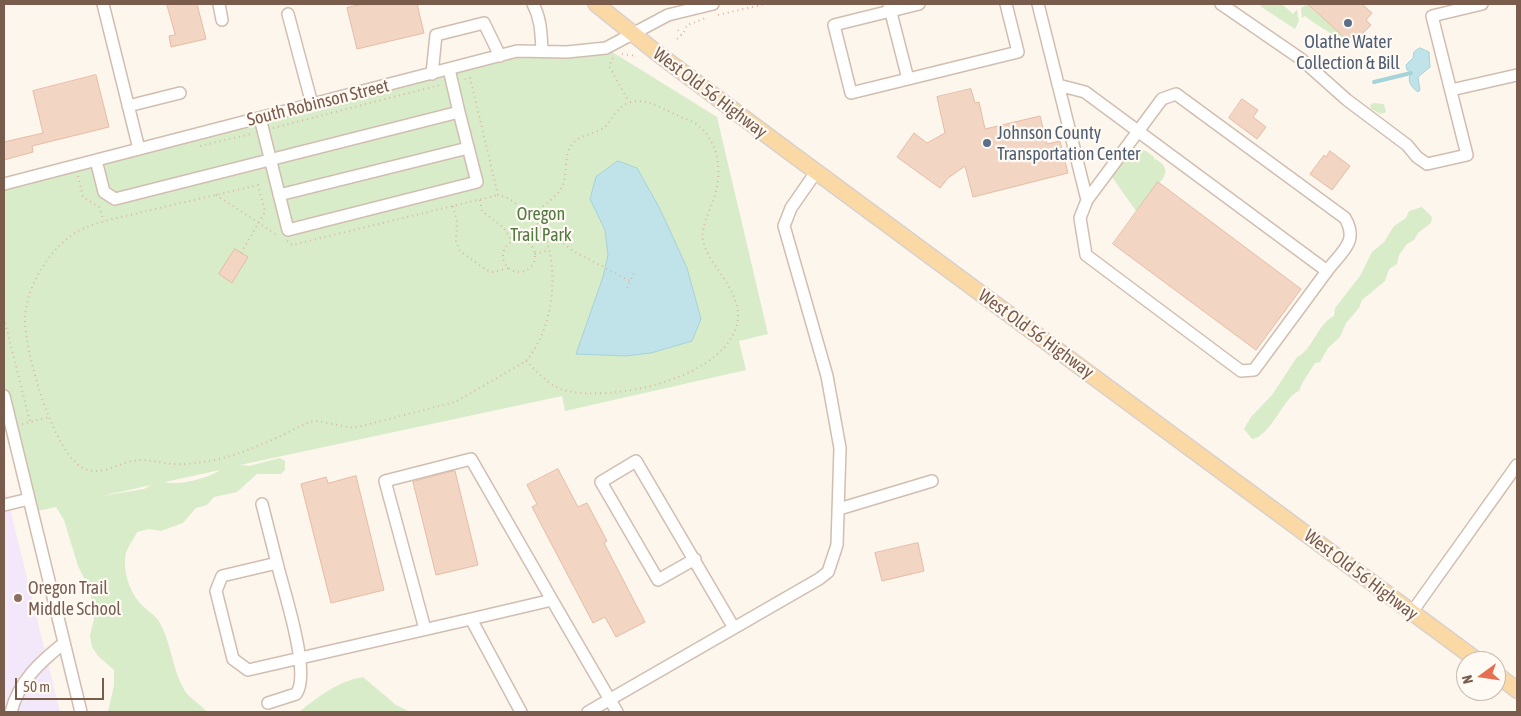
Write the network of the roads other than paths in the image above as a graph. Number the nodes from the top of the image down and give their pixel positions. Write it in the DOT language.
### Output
graph roads {
  1 [pos="103,4"];
  2 [pos="218,4"];
  3 [pos="533,4"];
  4 [pos="596,4"];
  5 [pos="713,4"];
  6 [pos="919,4"];
  7 [pos="1006,4"];
  8 [pos="1038,4"];
  9 [pos="1221,4"];
  10 [pos="1482,4"];
  11 [pos="890,7"];
  12 [pos="288,14"];
  13 [pos="222,20"];
  14 [pos="633,35"];
  15 [pos="542,50"];
  16 [pos="500,56"];
  17 [pos="449,69"];
  18 [pos="432,74"];
  19 [pos="1517,75"];
  20 [pos="908,79"];
  21 [pos="1058,85"];
  22 [pos="1451,90"];
  23 [pos="180,93"];
  24 [pos="312,104"];
  25 [pos="128,106"];
  26 [pos="459,112"];
  27 [pos="260,118"];
  28 [pos="1139,129"];
  29 [pos="468,148"];
  30 [pos="139,149"];
  31 [pos="270,160"];
  32 [pos="98,166"];
  33 [pos="816,172"];
  34 [pos="4,184"];
  35 [pos="279,195"];
  36 [pos="1087,200"];
  37 [pos="1327,270"];
  38 [pos="4,396"];
  39 [pos="1517,465"];
  40 [pos="932,482"];
  41 [pos="28,499"];
  42 [pos="262,504"];
  43 [pos="4,505"];
  44 [pos="839,509"];
  45 [pos="695,559"];
  46 [pos="277,563"];
  47 [pos="552,600"];
  48 [pos="1412,612"];
  49 [pos="471,619"];
  50 [pos="734,628"];
  51 [pos="425,629"];
  52 [pos="64,643"];
  53 [pos="1465,651"];
  54 [pos="301,658"];
  55 [pos="1506,682"];
  56 [pos="1517,690"];
  57 [pos="610,700"];
  58 [pos="268,703"];
  59 [pos="11,712"];
  60 [pos="81,712"];
  61 [pos="521,712"];
  62 [pos="588,712"];
  63 [pos="617,712"];
  1 -- 25 [label="street"];
  2 -- 13 [label="street"];
  3 -- 15 [label="street"];
  4 -- 14 [label="main road, West Old 56 Highway"];
  5 -- 14 [label="street, South Robinson Street"];
  6 -- 11 [label="street"];
  7 -- 20 [label="street"];
  8 -- 21 [label="street"];
  9 -- 22 [label="street"];
  10 -- 22 [label="street"];
  11 -- 20 [label="street"];
  11 -- 20 [label="street"];
  12 -- 24 [label="street"];
  14 -- 15 [label="street, South Robinson Street"];
  14 -- 33 [label="main road, West Old 56 Highway"];
  15 -- 16 [label="street, South Robinson Street"];
  16 -- 17 [label="street, South Robinson Street"];
  16 -- 18 [label="street"];
  17 -- 18 [label="street, South Robinson Street"];
  17 -- 26 [label="street"];
  18 -- 24 [label="street, South Robinson Street"];
  19 -- 22 [label="street"];
  21 -- 28 [label="street"];
  21 -- 36 [label="street"];
  23 -- 25 [label="street"];
  24 -- 27 [label="street, South Robinson Street"];
  25 -- 30 [label="street"];
  26 -- 29 [label="street"];
  26 -- 31 [label="street"];
  27 -- 30 [label="street, South Robinson Street"];
  27 -- 31 [label="street"];
  28 -- 36 [label="street"];
  28 -- 37 [label="street"];
  28 -- 37 [label="street"];
  29 -- 35 [label="street"];
  29 -- 35 [label="street"];
  30 -- 32 [label="street, South Robinson Street"];
  31 -- 32 [label="street"];
  31 -- 35 [label="street"];
  32 -- 34 [label="street, South Robinson Street"];
  33 -- 44 [label="street"];
  33 -- 48 [label="main road, West Old 56 Highway"];
  36 -- 37 [label="street"];
  38 -- 41 [label="street"];
  39 -- 48 [label="street"];
  40 -- 44 [label="street"];
  41 -- 43 [label="street"];
  41 -- 52 [label="street"];
  42 -- 46 [label="street"];
  44 -- 50 [label="street"];
  45 -- 45 [label="street"];
  45 -- 50 [label="street"];
  46 -- 54 [label="street"];
  46 -- 54 [label="street"];
  47 -- 49 [label="street"];
  47 -- 51 [label="street"];
  47 -- 57 [label="street"];
  48 -- 53 [label="main road, West Old 56 Highway"];
  49 -- 51 [label="street"];
  49 -- 61 [label="street"];
  50 -- 57 [label="street"];
  51 -- 54 [label="street"];
  52 -- 59 [label="street"];
  52 -- 60 [label="street"];
  54 -- 58 [label="street"];
  55 -- 56 [label="main road"];
  57 -- 62 [label="street"];
  57 -- 63 [label="street"];
}
